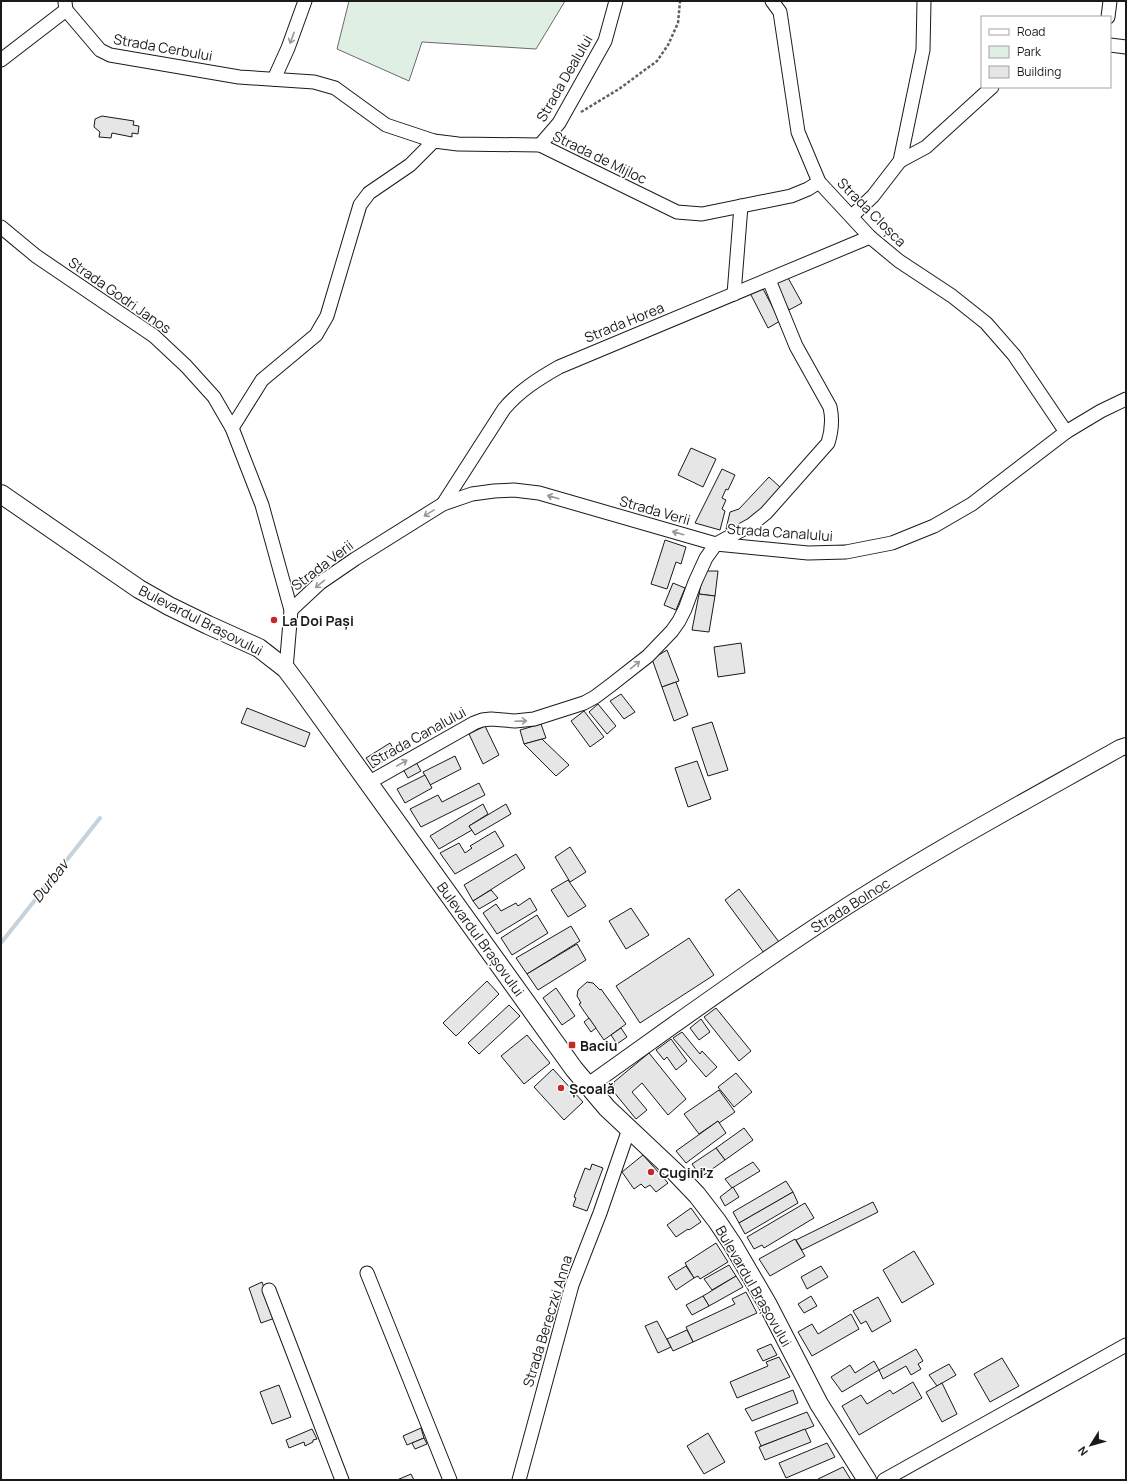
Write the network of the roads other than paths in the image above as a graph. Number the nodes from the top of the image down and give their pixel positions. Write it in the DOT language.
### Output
graph roads {
  1 [pos="305,1"];
  2 [pos="616,1"];
  3 [pos="772,1"];
  4 [pos="924,1"];
  5 [pos="1110,1"];
  6 [pos="65,5"];
  7 [pos="1108,16"];
  8 [pos="1111,45"];
  9 [pos="1126,47"];
  10 [pos="1,60"];
  11 [pos="274,79"];
  12 [pos="991,88"];
  13 [pos="434,141"];
  14 [pos="540,145"];
  15 [pos="900,161"];
  16 [pos="819,182"];
  17 [pos="741,206"];
  18 [pos="852,216"];
  19 [pos="1,227"];
  20 [pos="870,237"];
  21 [pos="769,280"];
  22 [pos="734,294"];
  23 [pos="1126,399"];
  24 [pos="232,428"];
  25 [pos="1066,432"];
  26 [pos="1,494"];
  27 [pos="443,504"];
  28 [pos="716,544"];
  29 [pos="291,610"];
  30 [pos="286,669"];
  31 [pos="1126,746"];
  32 [pos="368,782"];
  33 [pos="588,1086"];
  34 [pos="629,1129"];
  35 [pos="367,1273"];
  36 [pos="269,1290"];
  37 [pos="1126,1345"];
  38 [pos="342,1480"];
  39 [pos="450,1480"];
  40 [pos="519,1480"];
  41 [pos="867,1480"];
  42 [pos="884,1480"];
  1 -- 11 [label="street, one-way"];
  2 -- 14 [label="street, Strada Dealului"];
  3 -- 16 [label="street, Strada Cloșca"];
  4 -- 15 [label="street"];
  5 -- 7 [label="street"];
  6 -- 10 [label="street"];
  6 -- 11 [label="street, Strada Cerbului"];
  8 -- 9 [label="street"];
  11 -- 13 [label="street, Strada Cerbului"];
  12 -- 15 [label="street"];
  13 -- 14 [label="street, Strada de Mijloc"];
  13 -- 24 [label="street"];
  14 -- 17 [label="street, Strada de Mijloc"];
  15 -- 18 [label="street"];
  16 -- 17 [label="street, Strada de Mijloc"];
  16 -- 18 [label="street, Strada Cloșca"];
  17 -- 22 [label="street"];
  18 -- 20 [label="street, Strada Cloșca"];
  19 -- 24 [label="street, Strada Godri Janos"];
  20 -- 21 [label="street, Strada Horea"];
  20 -- 25 [label="street, Strada Cloșca"];
  21 -- 22 [label="street, Strada Horea"];
  21 -- 28 [label="street"];
  22 -- 27 [label="street, Strada Horea"];
  23 -- 25 [label="street, Strada Canalului"];
  24 -- 29 [label="street, Strada Godri Janos"];
  25 -- 28 [label="street, Strada Canalului"];
  26 -- 30 [label="main road, Bulevardul Brașovului"];
  28 -- 27 [label="street, Strada Verii, one-way"];
  27 -- 29 [label="street, Strada Verii, one-way"];
  32 -- 28 [label="street, Strada Canalului, one-way"];
  29 -- 30 [label="street, Strada Godri Janos"];
  30 -- 32 [label="main road, Bulevardul Brașovului"];
  31 -- 33 [label="street, Strada Bolnoc"];
  32 -- 33 [label="main road, Bulevardul Brașovului"];
  33 -- 34 [label="main road, Bulevardul Brașovului"];
  34 -- 40 [label="street, Strada Bereczki Anna"];
  34 -- 41 [label="main road, Bulevardul Brașovului"];
  35 -- 39 [label="street"];
  36 -- 38 [label="street"];
  37 -- 42 [label="street"];
}
